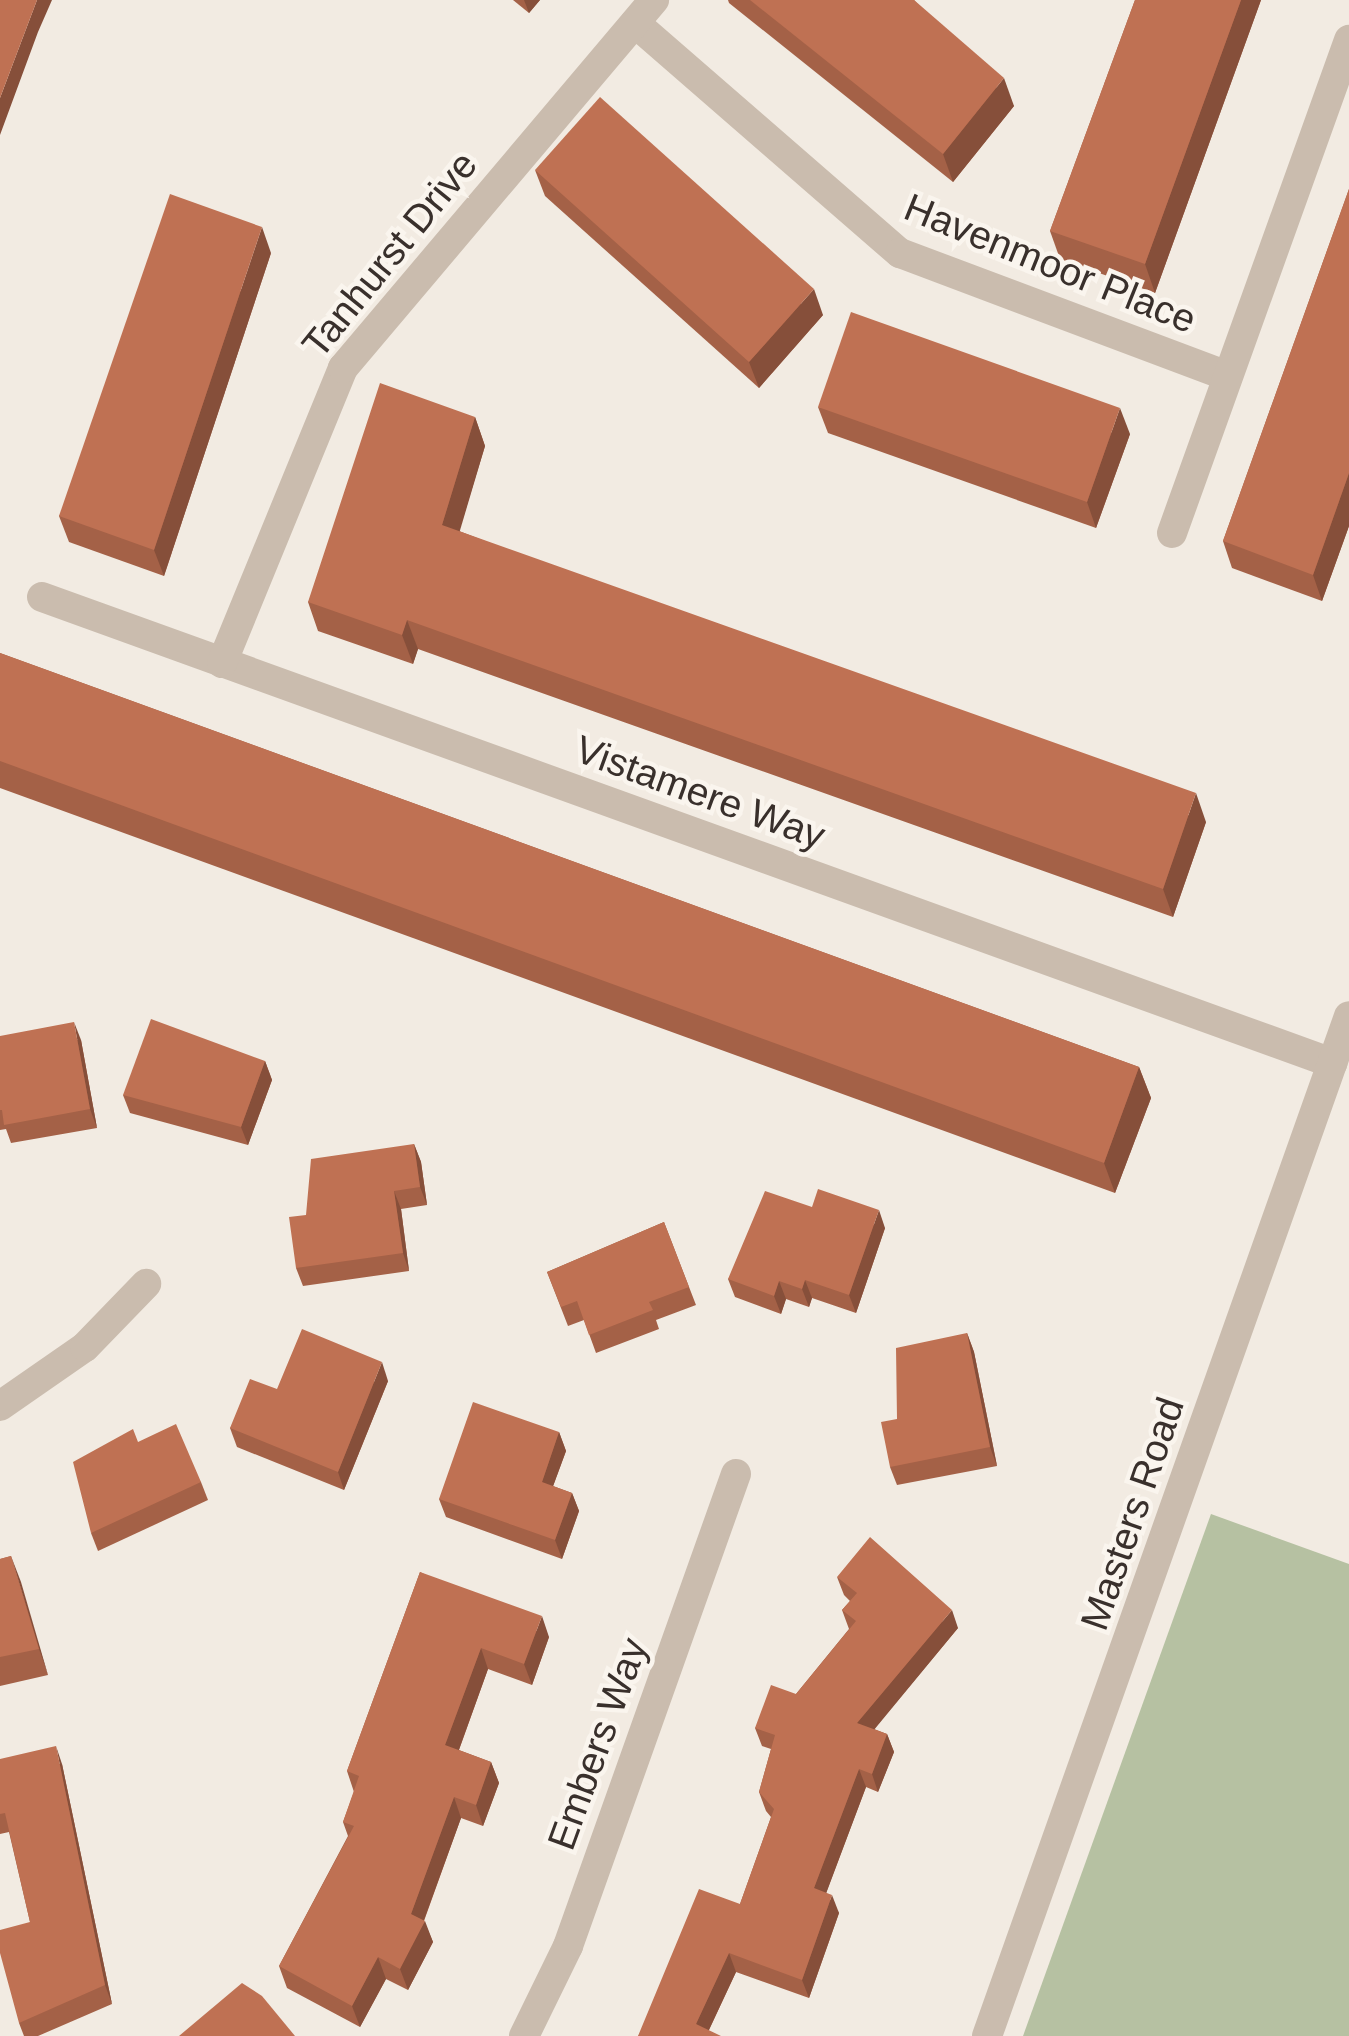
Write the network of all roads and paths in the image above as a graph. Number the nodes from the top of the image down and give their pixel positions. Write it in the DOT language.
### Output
graph roads {
  1 [pos="645,12"];
  2 [pos="1349,40"];
  3 [pos="1228,376"];
  4 [pos="1172,533"];
  5 [pos="42,597"];
  6 [pos="223,663"];
  7 [pos="1349,1016"];
  8 [pos="1332,1063"];
  9 [pos="146,1284"];
  10 [pos="0,1406"];
  11 [pos="736,1474"];
  12 [pos="524,2036"];
  13 [pos="987,2036"];
  1 -- 3 [label="street, Havenmoor Place"];
  1 -- 6 [label="street, Tanhurst Drive"];
  2 -- 3 [label="street"];
  3 -- 4 [label="street"];
  5 -- 6 [label="street, Vistamere Way"];
  6 -- 8 [label="street, Vistamere Way"];
  7 -- 8 [label="street, Masters Road"];
  8 -- 13 [label="street, Masters Road"];
  9 -- 10 [label="street"];
  11 -- 12 [label="street, Embers Way"];
}
